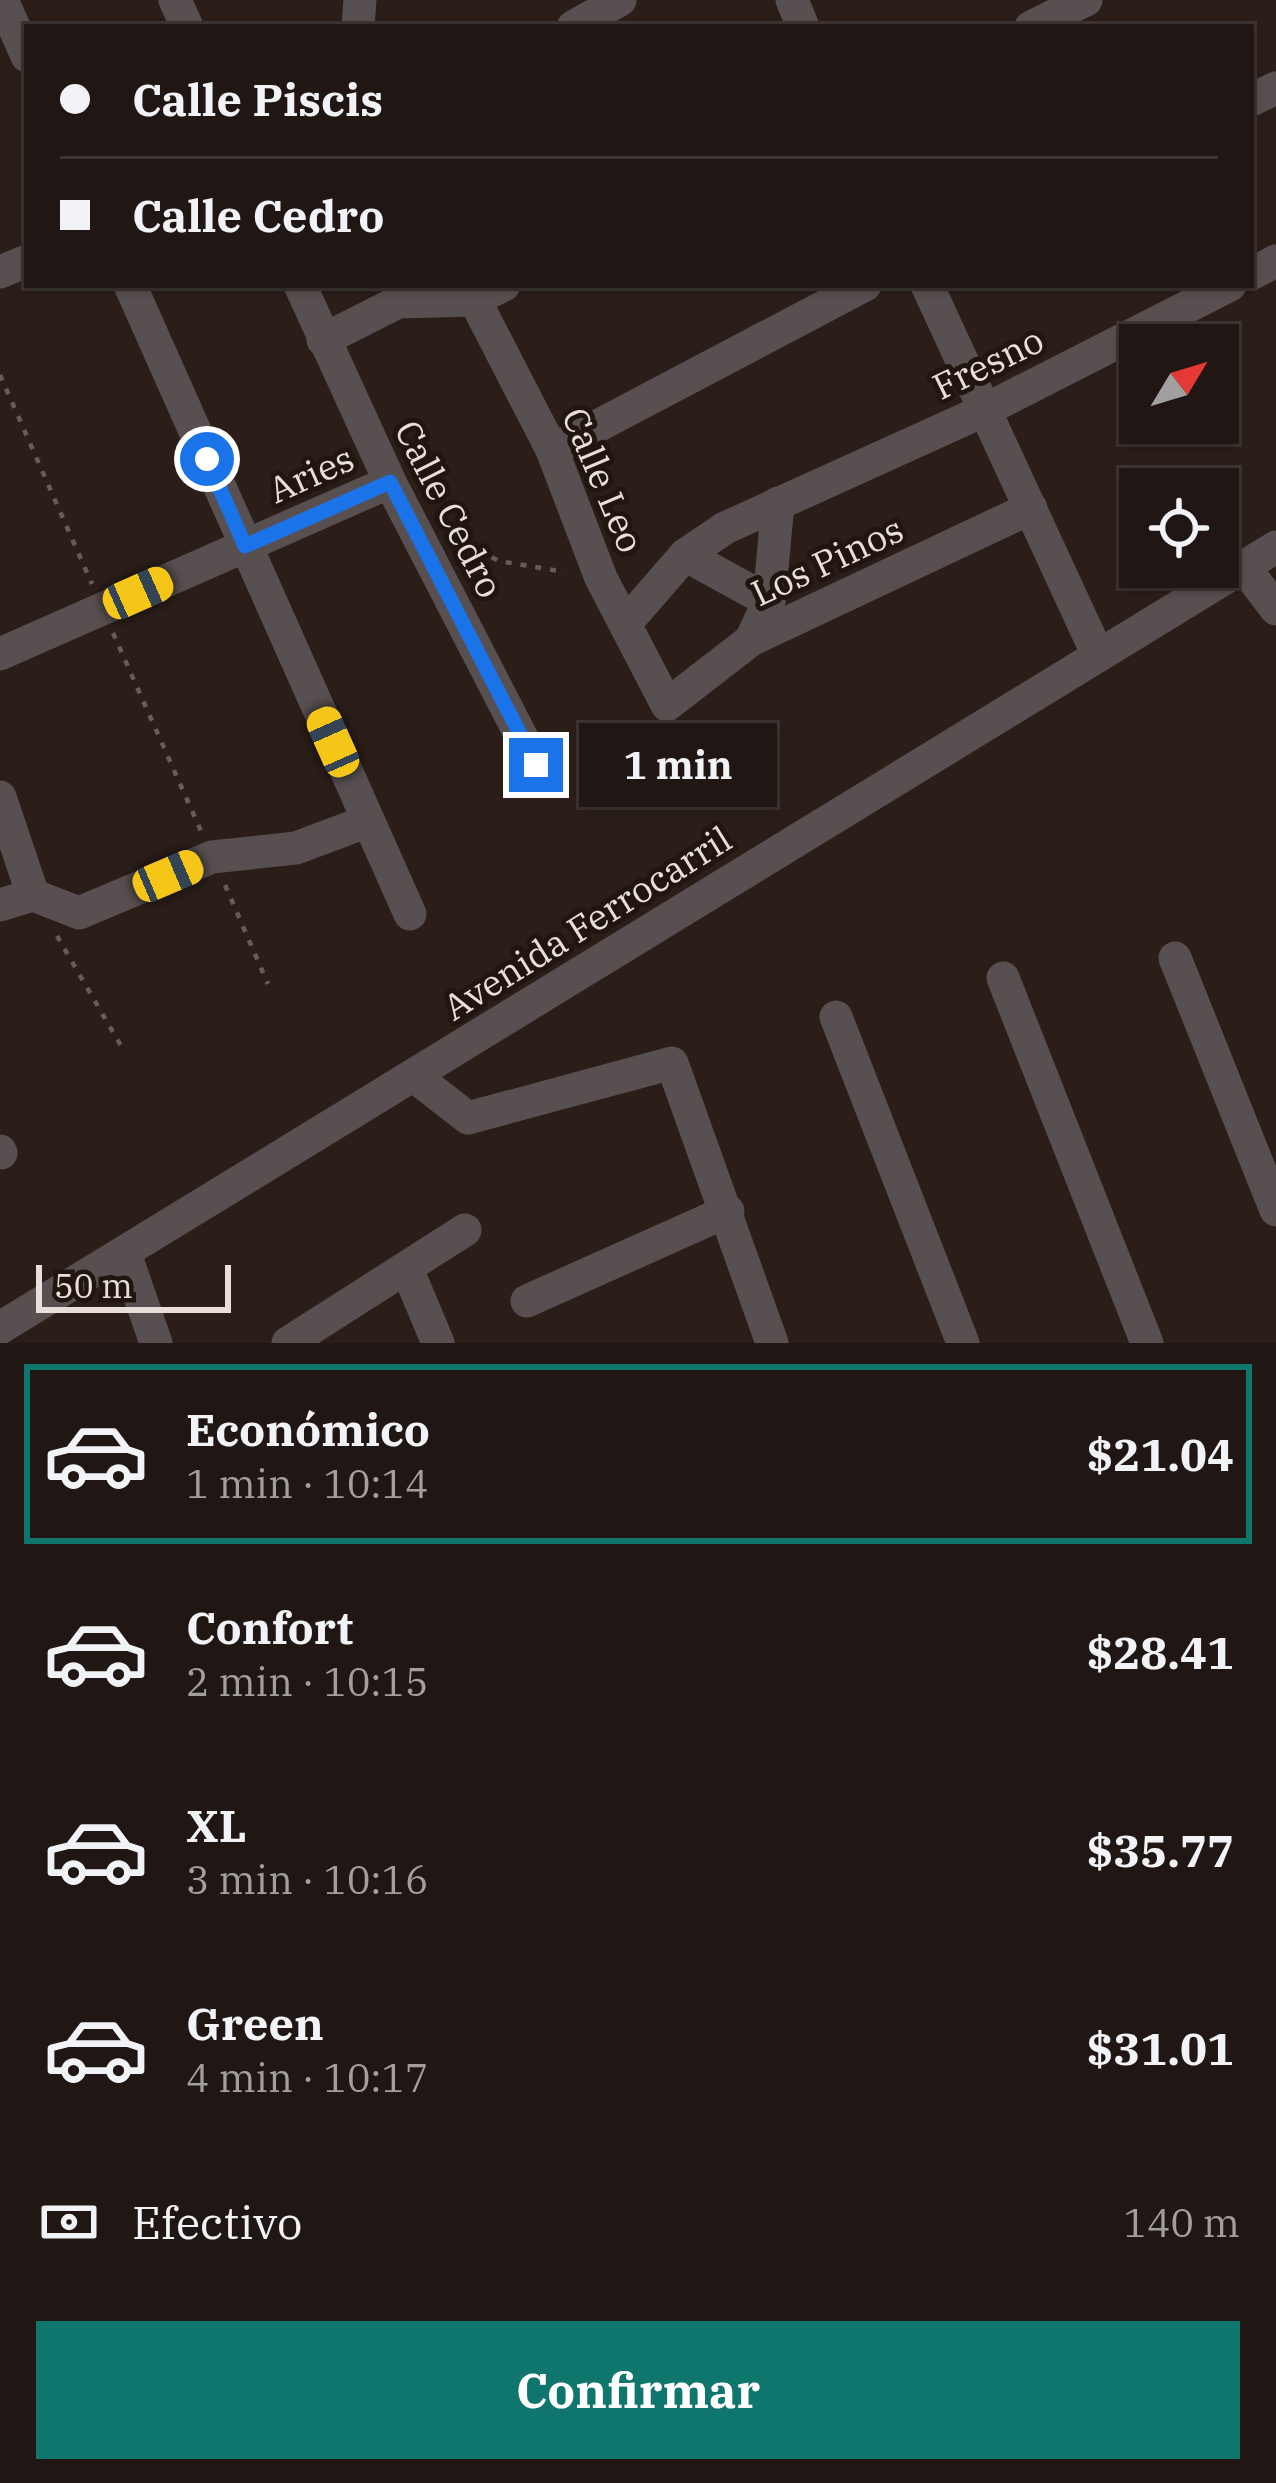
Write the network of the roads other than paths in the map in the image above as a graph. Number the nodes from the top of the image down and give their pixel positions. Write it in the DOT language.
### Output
graph roads {
  1 [pos="2,0"];
  2 [pos="620,0"];
  3 [pos="1085,0"];
  4 [pos="578,24"];
  5 [pos="1040,24"];
  6 [pos="24,49"];
  7 [pos="131,288"];
  8 [pos="301,288"];
  9 [pos="859,288"];
  10 [pos="928,288"];
  11 [pos="1223,288"];
  12 [pos="470,292"];
  13 [pos="323,340"];
  14 [pos="983,411"];
  15 [pos="552,450"];
  16 [pos="390,482"];
  17 [pos="778,503"];
  18 [pos="1031,508"];
  19 [pos="245,546"];
  20 [pos="1276,547"];
  21 [pos="685,555"];
  22 [pos="1244,567"];
  23 [pos="769,602"];
  24 [pos="1276,609"];
  25 [pos="625,624"];
  26 [pos="752,640"];
  27 [pos="0,654"];
  28 [pos="1098,656"];
  29 [pos="667,705"];
  30 [pos="536,765"];
  31 [pos="0,796"];
  32 [pos="368,820"];
  33 [pos="16,900"];
  34 [pos="410,914"];
  35 [pos="1175,958"];
  36 [pos="1003,978"];
  37 [pos="836,1017"];
  38 [pos="414,1076"];
  39 [pos="1276,1210"];
  40 [pos="728,1211"];
  41 [pos="465,1230"];
  42 [pos="125,1254"];
  43 [pos="407,1269"];
  44 [pos="527,1301"];
  45 [pos="0,1328"];
  46 [pos="330,1332"];
  47 [pos="156,1343"];
  48 [pos="288,1343"];
  49 [pos="438,1343"];
  50 [pos="772,1343"];
  51 [pos="963,1343"];
  52 [pos="1148,1343"];
  1 -- 6 [label="street"];
  2 -- 4 [label="street"];
  3 -- 5 [label="street"];
  7 -- 19 [label="street"];
  8 -- 13 [label="street, Calle Cedro"];
  9 -- 15 [label="street"];
  10 -- 14 [label="street"];
  11 -- 14 [label="street, Fresno"];
  12 -- 13 [label="street"];
  12 -- 15 [label="street, Calle Leo"];
  13 -- 16 [label="street, Calle Cedro"];
  14 -- 17 [label="street, Fresno"];
  14 -- 18 [label="street"];
  15 -- 25 [label="street, Calle Leo"];
  16 -- 19 [label="street, Aries"];
  16 -- 30 [label="street, Calle Cedro"];
  17 -- 21 [label="street, Fresno"];
  17 -- 23 [label="street"];
  18 -- 26 [label="street, Los Pinos"];
  18 -- 28 [label="street"];
  19 -- 27 [label="street, Aries"];
  19 -- 32 [label="street"];
  20 -- 22 [label="street, Avenida Ferrocarril"];
  21 -- 23 [label="street"];
  21 -- 25 [label="street, Fresno"];
  22 -- 24 [label="street"];
  22 -- 28 [label="street, Avenida Ferrocarril"];
  23 -- 26 [label="street"];
  25 -- 29 [label="street, Calle Leo"];
  26 -- 29 [label="street, Los Pinos"];
  28 -- 38 [label="street, Avenida Ferrocarril"];
  31 -- 33 [label="street"];
  32 -- 33 [label="street"];
  32 -- 34 [label="street"];
  35 -- 39 [label="street"];
  36 -- 52 [label="street"];
  37 -- 51 [label="street"];
  38 -- 40 [label="street"];
  38 -- 42 [label="street, Avenida Ferrocarril"];
  40 -- 44 [label="street"];
  40 -- 50 [label="street"];
  41 -- 43 [label="street"];
  42 -- 45 [label="street, Avenida Ferrocarril"];
  42 -- 47 [label="street"];
  43 -- 46 [label="street"];
  43 -- 49 [label="street"];
  46 -- 48 [label="street"];
}
